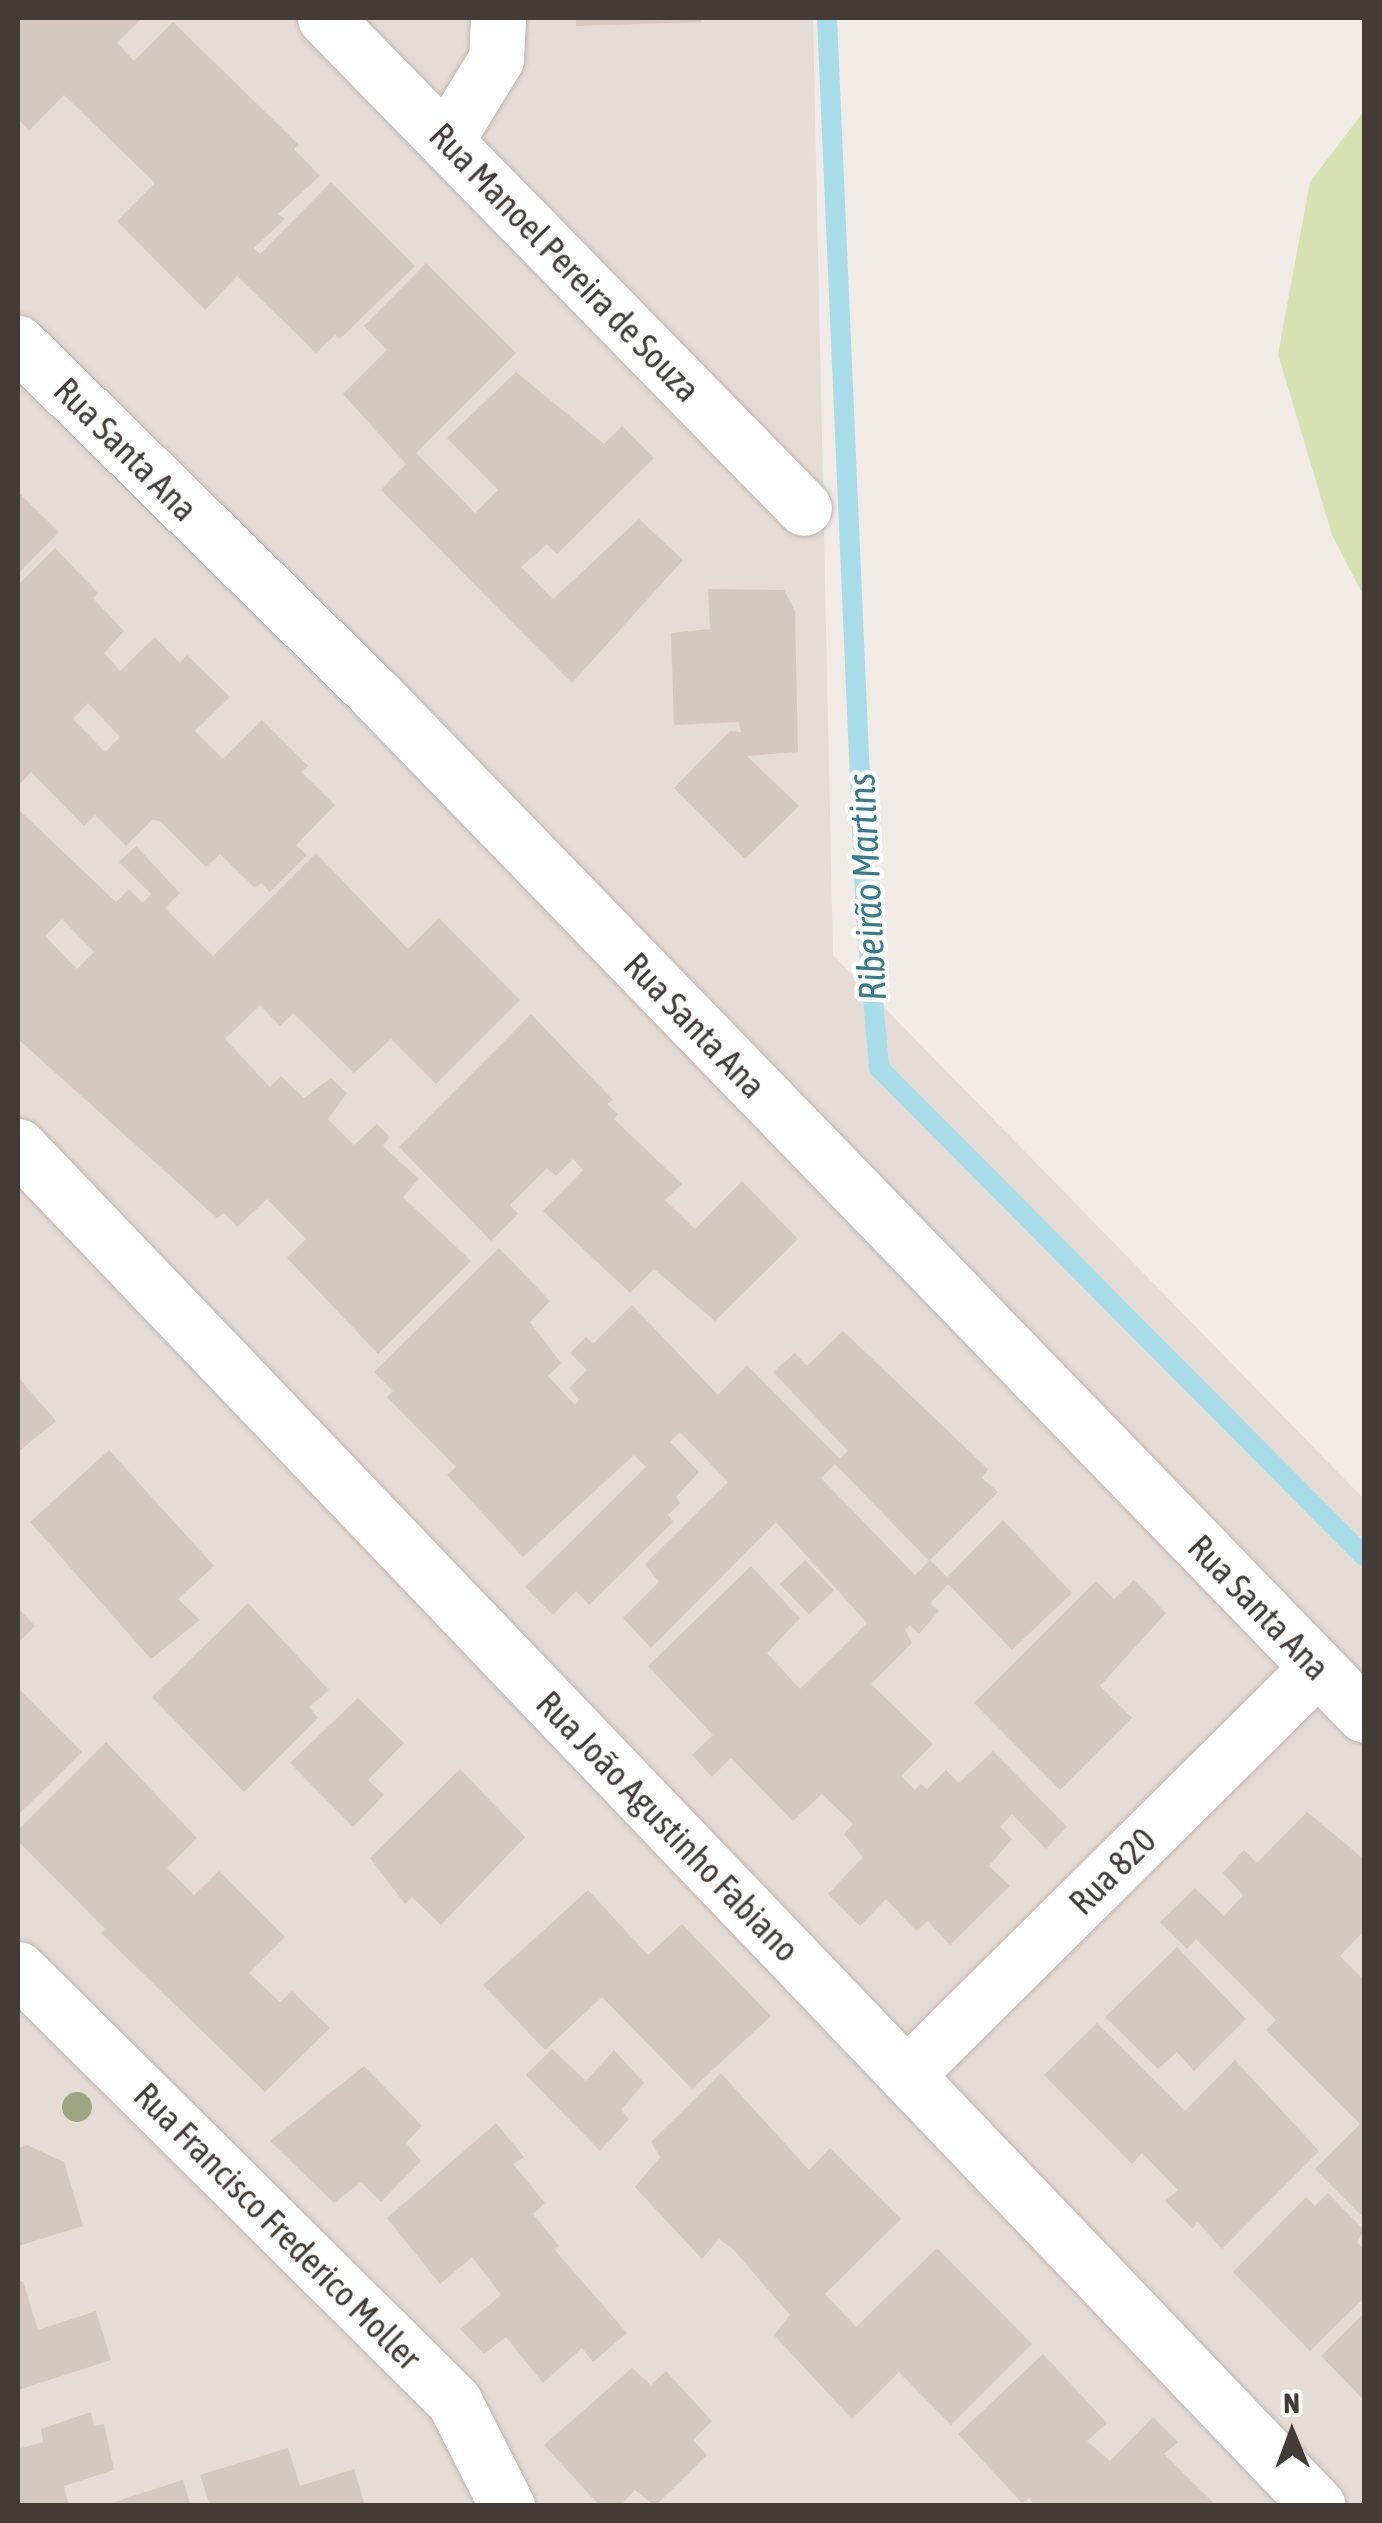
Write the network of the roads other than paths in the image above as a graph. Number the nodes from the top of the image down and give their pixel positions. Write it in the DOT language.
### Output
graph roads {
  1 [pos="325,18"];
  2 [pos="498,18"];
  3 [pos="446,139"];
  4 [pos="18,343"];
  5 [pos="804,508"];
  6 [pos="18,1146"];
  7 [pos="1318,1668"];
  8 [pos="1364,1715"];
  9 [pos="18,1969"];
  10 [pos="906,2075"];
  11 [pos="508,2506"];
  12 [pos="1318,2506"];
  1 -- 3 [label="street, Rua Manoel Pereira de Souza"];
  2 -- 3 [label="street"];
  3 -- 5 [label="street, Rua Manoel Pereira de Souza"];
  4 -- 7 [label="street, Rua Santa Ana"];
  6 -- 10 [label="street, Rua João Agustinho Fabiano"];
  7 -- 8 [label="street, Rua Santa Ana"];
  7 -- 10 [label="street, Rua 820"];
  9 -- 11 [label="street, Rua Francisco Frederico Moller"];
  10 -- 12 [label="street, Rua João Agustinho Fabiano"];
}
